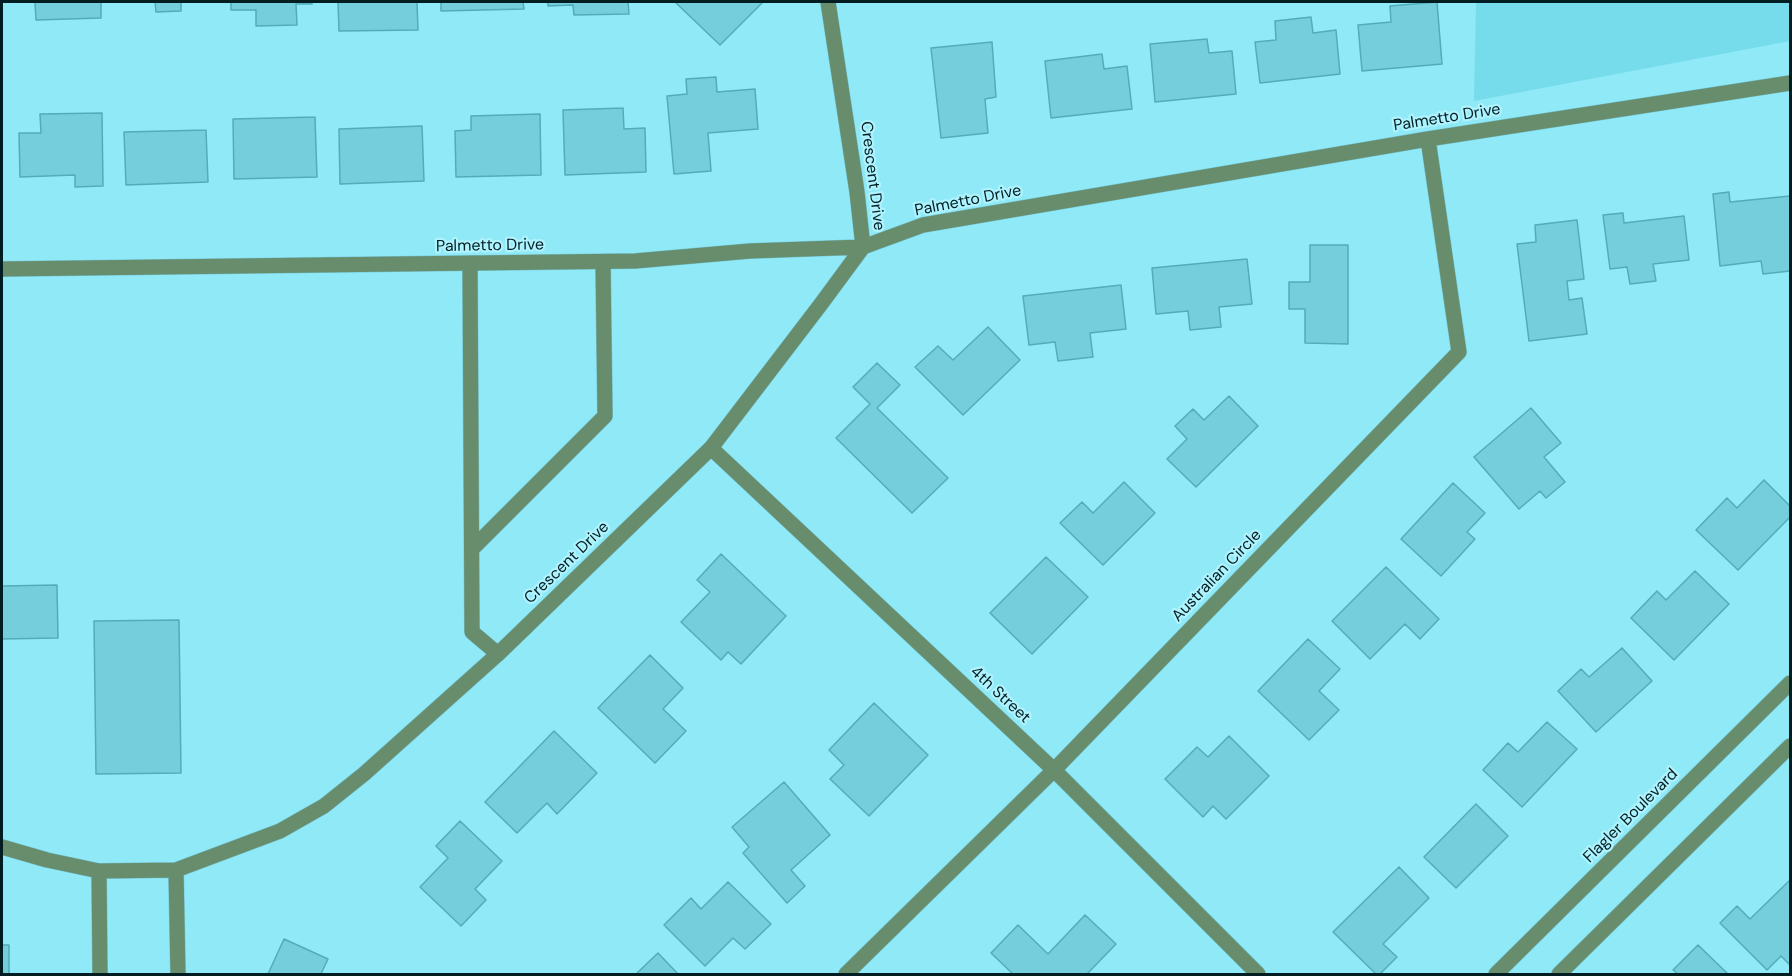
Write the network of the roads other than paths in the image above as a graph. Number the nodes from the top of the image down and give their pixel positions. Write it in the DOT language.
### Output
graph roads {
  1 [pos="828,2"];
  2 [pos="1791,83"];
  3 [pos="1428,139"];
  4 [pos="863,247"];
  5 [pos="603,262"];
  6 [pos="470,264"];
  7 [pos="2,269"];
  8 [pos="711,448"];
  9 [pos="472,549"];
  10 [pos="498,654"];
  11 [pos="1791,683"];
  12 [pos="1791,746"];
  13 [pos="1054,770"];
  14 [pos="2,847"];
  15 [pos="176,870"];
  16 [pos="99,871"];
  17 [pos="99,975"];
  18 [pos="177,975"];
  19 [pos="846,975"];
  20 [pos="1258,975"];
  21 [pos="1496,975"];
  22 [pos="1559,975"];
  1 -- 4 [label="street, Crescent Drive"];
  2 -- 3 [label="street, Palmetto Drive"];
  3 -- 4 [label="street, Palmetto Drive"];
  3 -- 13 [label="street, Australian Circle"];
  4 -- 5 [label="street, Palmetto Drive"];
  4 -- 8 [label="street, Crescent Drive"];
  5 -- 6 [label="street, Palmetto Drive"];
  5 -- 9 [label="street"];
  6 -- 7 [label="street, Palmetto Drive"];
  6 -- 9 [label="street"];
  8 -- 10 [label="street, Crescent Drive"];
  8 -- 13 [label="street, 4th Street"];
  9 -- 10 [label="street"];
  10 -- 15 [label="street, Crescent Drive"];
  11 -- 21 [label="street, Flagler Boulevard"];
  12 -- 22 [label="street"];
  13 -- 19 [label="street, Australian Circle"];
  13 -- 20 [label="street, 4th Street"];
  14 -- 16 [label="street, Crescent Drive"];
  15 -- 16 [label="street, Crescent Drive"];
  15 -- 18 [label="street"];
  16 -- 17 [label="street"];
}
